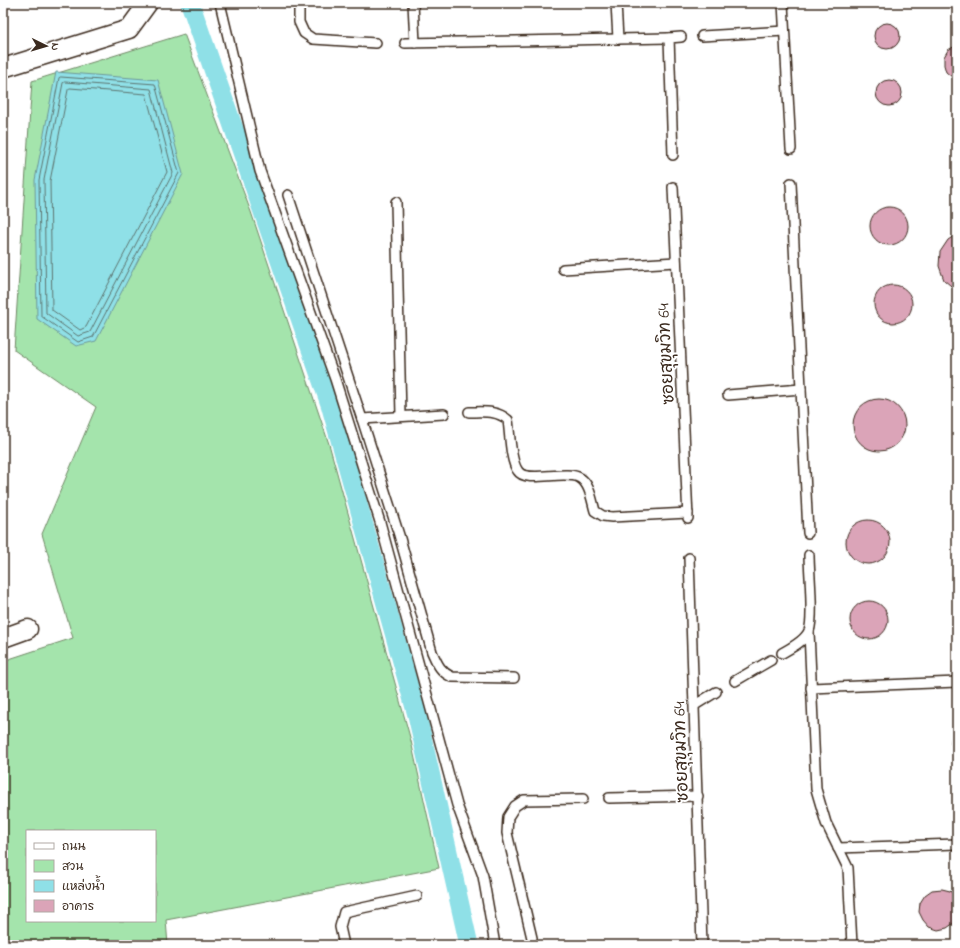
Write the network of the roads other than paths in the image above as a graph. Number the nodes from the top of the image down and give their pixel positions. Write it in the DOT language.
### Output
graph roads {
  1 [pos="148,3"];
  2 [pos="220,3"];
  3 [pos="299,3"];
  4 [pos="413,3"];
  5 [pos="616,3"];
  6 [pos="783,3"];
  7 [pos="784,31"];
  8 [pos="702,36"];
  9 [pos="681,37"];
  10 [pos="669,38"];
  11 [pos="618,39"];
  12 [pos="376,43"];
  13 [pos="405,43"];
  14 [pos="415,43"];
  15 [pos="3,68"];
  16 [pos="791,149"];
  17 [pos="673,155"];
  18 [pos="792,183"];
  19 [pos="674,187"];
  20 [pos="288,195"];
  21 [pos="396,202"];
  22 [pos="676,262"];
  23 [pos="563,269"];
  24 [pos="801,389"];
  25 [pos="728,395"];
  26 [pos="469,412"];
  27 [pos="444,414"];
  28 [pos="401,416"];
  29 [pos="362,419"];
  30 [pos="808,533"];
  31 [pos="809,555"];
  32 [pos="689,558"];
  33 [pos="28,629"];
  34 [pos="808,632"];
  35 [pos="3,638"];
  36 [pos="782,653"];
  37 [pos="771,660"];
  38 [pos="514,678"];
  39 [pos="735,681"];
  40 [pos="957,682"];
  41 [pos="811,688"];
  42 [pos="716,692"];
  43 [pos="695,705"];
  44 [pos="698,796"];
  45 [pos="609,798"];
  46 [pos="583,799"];
  47 [pos="957,844"];
  48 [pos="838,848"];
  49 [pos="417,896"];
  50 [pos="532,938"];
  51 [pos="344,945"];
  52 [pos="495,945"];
  53 [pos="702,945"];
  54 [pos="852,945"];
  1 -- 15 [label="street"];
  2 -- 52 [label="lane"];
  3 -- 12 [label="lane"];
  4 -- 14 [label="lane"];
  5 -- 11 [label="lane"];
  6 -- 7 [label="lane"];
  7 -- 8 [label="lane"];
  7 -- 16 [label="lane"];
  9 -- 10 [label="lane"];
  10 -- 11 [label="lane"];
  10 -- 17 [label="lane"];
  11 -- 14 [label="lane"];
  13 -- 14 [label="lane"];
  18 -- 24 [label="lane"];
  19 -- 22 [label="lane, ซอยสุขุมวิท 64"];
  20 -- 29 [label="lane"];
  21 -- 28 [label="lane"];
  22 -- 23 [label="lane"];
  22 -- 26 [label="lane, ซอยสุขุมวิท 64"];
  24 -- 25 [label="lane"];
  24 -- 30 [label="lane"];
  27 -- 28 [label="lane"];
  28 -- 29 [label="lane"];
  29 -- 38 [label="lane"];
  31 -- 34 [label="lane"];
  32 -- 43 [label="lane, ซอยสุขุมวิท 64"];
  33 -- 35 [label="street"];
  34 -- 36 [label="lane"];
  34 -- 41 [label="lane"];
  37 -- 39 [label="lane"];
  40 -- 41 [label="lane"];
  41 -- 48 [label="lane"];
  42 -- 43 [label="lane"];
  43 -- 44 [label="lane, ซอยสุขุมวิท 64"];
  44 -- 45 [label="lane"];
  44 -- 53 [label="lane, ซอยสุขุมวิท 64"];
  46 -- 50 [label="lane"];
  47 -- 48 [label="lane"];
  48 -- 54 [label="lane"];
  49 -- 51 [label="lane"];
}
